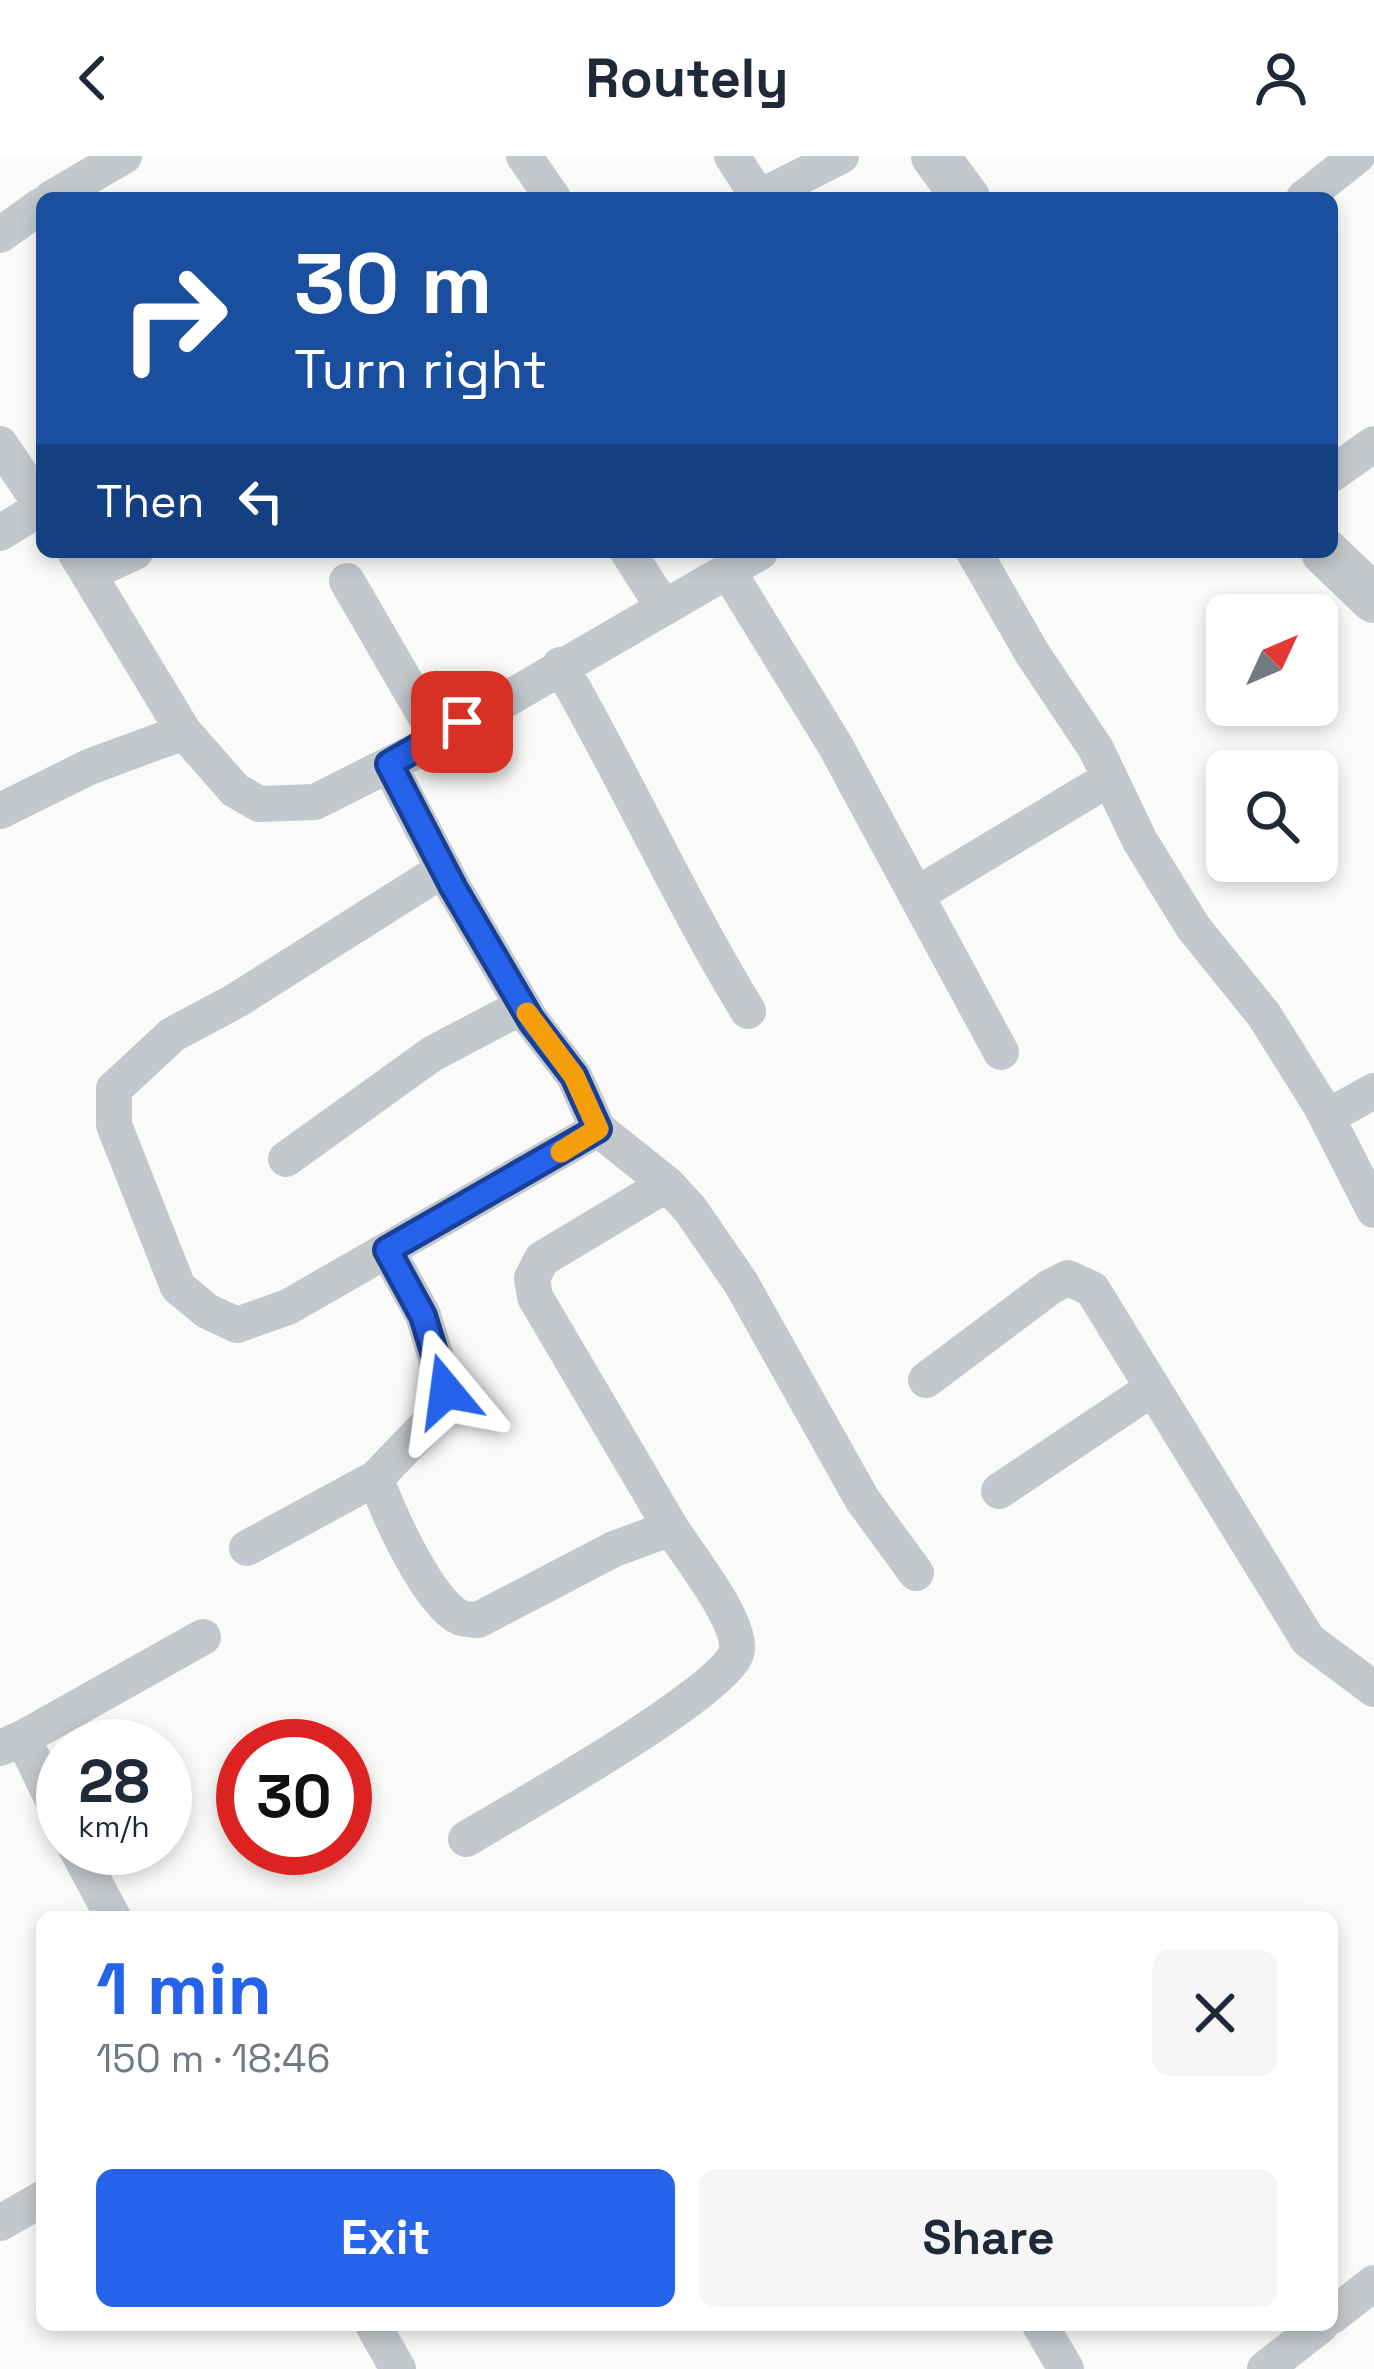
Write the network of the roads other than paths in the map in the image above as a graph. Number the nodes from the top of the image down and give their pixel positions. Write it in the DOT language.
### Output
graph roads {
  1 [pos="124,156"];
  2 [pos="524,156"];
  3 [pos="731,156"];
  4 [pos="841,156"];
  5 [pos="935,156"];
  6 [pos="1358,156"];
  7 [pos="66,192"];
  8 [pos="549,192"];
  9 [pos="755,192"];
  10 [pos="771,192"];
  11 [pos="962,192"];
  12 [pos="1312,192"];
  13 [pos="36,211"];
  14 [pos="0,235"];
  15 [pos="0,444"];
  16 [pos="1374,444"];
  17 [pos="1338,470"];
  18 [pos="36,498"];
  19 [pos="36,511"];
  20 [pos="0,533"];
  21 [pos="632,558"];
  22 [pos="750,558"];
  23 [pos="978,558"];
  24 [pos="1331,558"];
  25 [pos="82,563"];
  26 [pos="728,571"];
  27 [pos="347,581"];
  28 [pos="1374,598"];
  29 [pos="664,608"];
  30 [pos="560,665"];
  31 [pos="184,732"];
  32 [pos="438,738"];
  33 [pos="389,764"];
  34 [pos="1110,778"];
  35 [pos="0,811"];
  36 [pos="444,869"];
  37 [pos="916,895"];
  38 [pos="524,1006"];
  39 [pos="748,1011"];
  40 [pos="1001,1052"];
  41 [pos="1374,1091"];
  42 [pos="1327,1117"];
  43 [pos="598,1129"];
  44 [pos="286,1159"];
  45 [pos="667,1184"];
  46 [pos="1374,1210"];
  47 [pos="387,1250"];
  48 [pos="926,1380"];
  49 [pos="1153,1388"];
  50 [pos="376,1478"];
  51 [pos="999,1491"];
  52 [pos="670,1528"];
  53 [pos="248,1548"];
  54 [pos="916,1573"];
  55 [pos="203,1637"];
  56 [pos="1374,1689"];
  57 [pos="12,1743"];
  58 [pos="36,1779"];
  59 [pos="466,1839"];
  60 [pos="90,1875"];
  61 [pos="109,1911"];
  62 [pos="36,2202"];
  63 [pos="0,2223"];
  64 [pos="1374,2283"];
  65 [pos="1338,2311"];
  66 [pos="377,2331"];
  67 [pos="1044,2331"];
  68 [pos="1313,2331"];
  69 [pos="398,2369"];
  70 [pos="1066,2369"];
  71 [pos="1265,2369"];
  1 -- 7 [label="street"];
  2 -- 8 [label="street"];
  3 -- 9 [label="street"];
  4 -- 10 [label="street"];
  5 -- 11 [label="street"];
  6 -- 12 [label="street"];
  13 -- 14 [label="street"];
  15 -- 18 [label="street"];
  16 -- 17 [label="street"];
  19 -- 20 [label="street"];
  21 -- 29 [label="street"];
  22 -- 26 [label="street"];
  23 -- 34 [label="street"];
  24 -- 28 [label="street"];
  25 -- 31 [label="street"];
  26 -- 29 [label="street"];
  26 -- 37 [label="street"];
  27 -- 32 [label="street"];
  29 -- 30 [label="street"];
  30 -- 32 [label="street"];
  30 -- 39 [label="street"];
  31 -- 33 [label="street"];
  31 -- 35 [label="street"];
  32 -- 33 [label="street"];
  33 -- 36 [label="street"];
  34 -- 37 [label="street"];
  34 -- 42 [label="street"];
  36 -- 38 [label="street"];
  36 -- 47 [label="street"];
  37 -- 40 [label="street"];
  38 -- 43 [label="street"];
  38 -- 44 [label="street"];
  41 -- 42 [label="street"];
  42 -- 46 [label="street"];
  43 -- 45 [label="street"];
  43 -- 47 [label="street"];
  45 -- 52 [label="street"];
  45 -- 54 [label="street"];
  47 -- 50 [label="street"];
  48 -- 49 [label="street"];
  49 -- 51 [label="street"];
  49 -- 56 [label="street"];
  50 -- 52 [label="street"];
  50 -- 53 [label="street"];
  52 -- 59 [label="street"];
  55 -- 57 [label="street"];
  57 -- 58 [label="street"];
  60 -- 61 [label="street"];
  62 -- 63 [label="street"];
  64 -- 65 [label="street"];
  66 -- 69 [label="street"];
  67 -- 70 [label="street"];
  68 -- 71 [label="street"];
}
